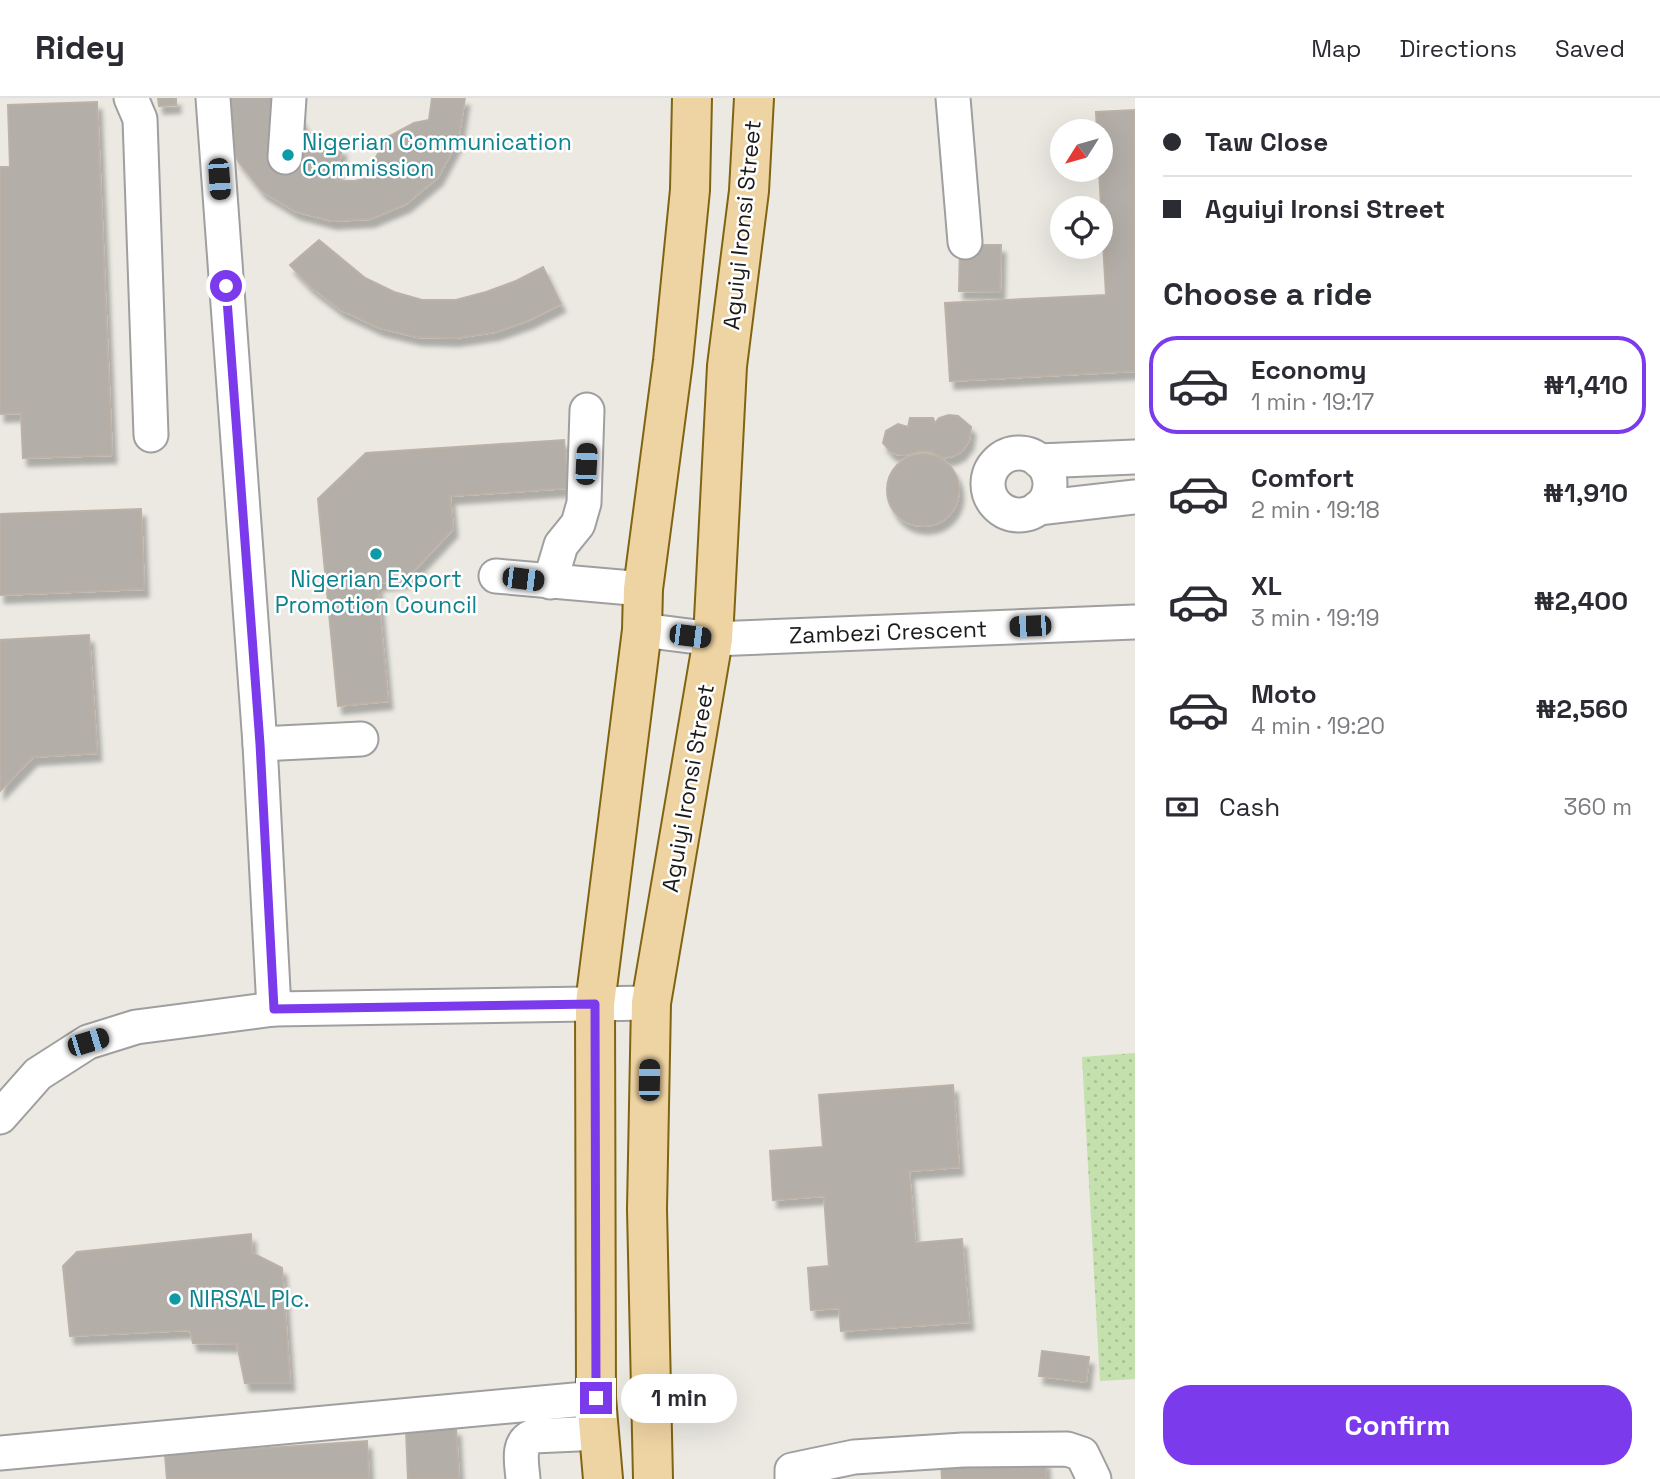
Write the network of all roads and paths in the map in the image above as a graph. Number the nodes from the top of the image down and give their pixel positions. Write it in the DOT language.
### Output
graph roads {
  1 [pos="131,98"];
  2 [pos="213,98"];
  3 [pos="289,98"];
  4 [pos="692,98"];
  5 [pos="754,98"];
  6 [pos="953,98"];
  7 [pos="285,157"];
  8 [pos="965,242"];
  9 [pos="587,410"];
  10 [pos="151,435"];
  11 [pos="1135,457"];
  12 [pos="1039,461"];
  13 [pos="1135,497"];
  14 [pos="1038,508"];
  15 [pos="496,576"];
  16 [pos="550,582"];
  17 [pos="643,589"];
  18 [pos="1135,622"];
  19 [pos="642,631"];
  20 [pos="713,639"];
  21 [pos="361,739"];
  22 [pos="260,744"];
  23 [pos="651,1003"];
  24 [pos="595,1004"];
  25 [pos="274,1009"];
  26 [pos="6,1101"];
  27 [pos="598,1416"];
  28 [pos="0,1453"];
  29 [pos="523,1479"];
  30 [pos="603,1479"];
  31 [pos="653,1479"];
  32 [pos="792,1479"];
  33 [pos="1094,1479"];
  1 -- 10 [label="street"];
  2 -- 22 [label="street"];
  3 -- 7 [label="street"];
  4 -- 17 [label="main road"];
  5 -- 20 [label="main road, Aguiyi Ironsi Street"];
  6 -- 8 [label="street"];
  9 -- 16 [label="street"];
  11 -- 12 [label="street"];
  12 -- 14 [label="street"];
  12 -- 14 [label="street"];
  13 -- 14 [label="street"];
  15 -- 16 [label="street"];
  16 -- 17 [label="street"];
  17 -- 19 [label="main road"];
  18 -- 20 [label="street, Zambezi Crescent"];
  19 -- 20 [label="street, Zambezi Crescent"];
  19 -- 24 [label="main road"];
  20 -- 23 [label="main road, Aguiyi Ironsi Street"];
  21 -- 22 [label="street"];
  22 -- 25 [label="street"];
  23 -- 24 [label="street"];
  23 -- 31 [label="main road, Aguiyi Ironsi Street"];
  24 -- 25 [label="street"];
  24 -- 27 [label="main road"];
  25 -- 26 [label="street"];
  27 -- 28 [label="street"];
  27 -- 29 [label="street"];
  27 -- 30 [label="main road"];
  32 -- 33 [label="street"];
}
